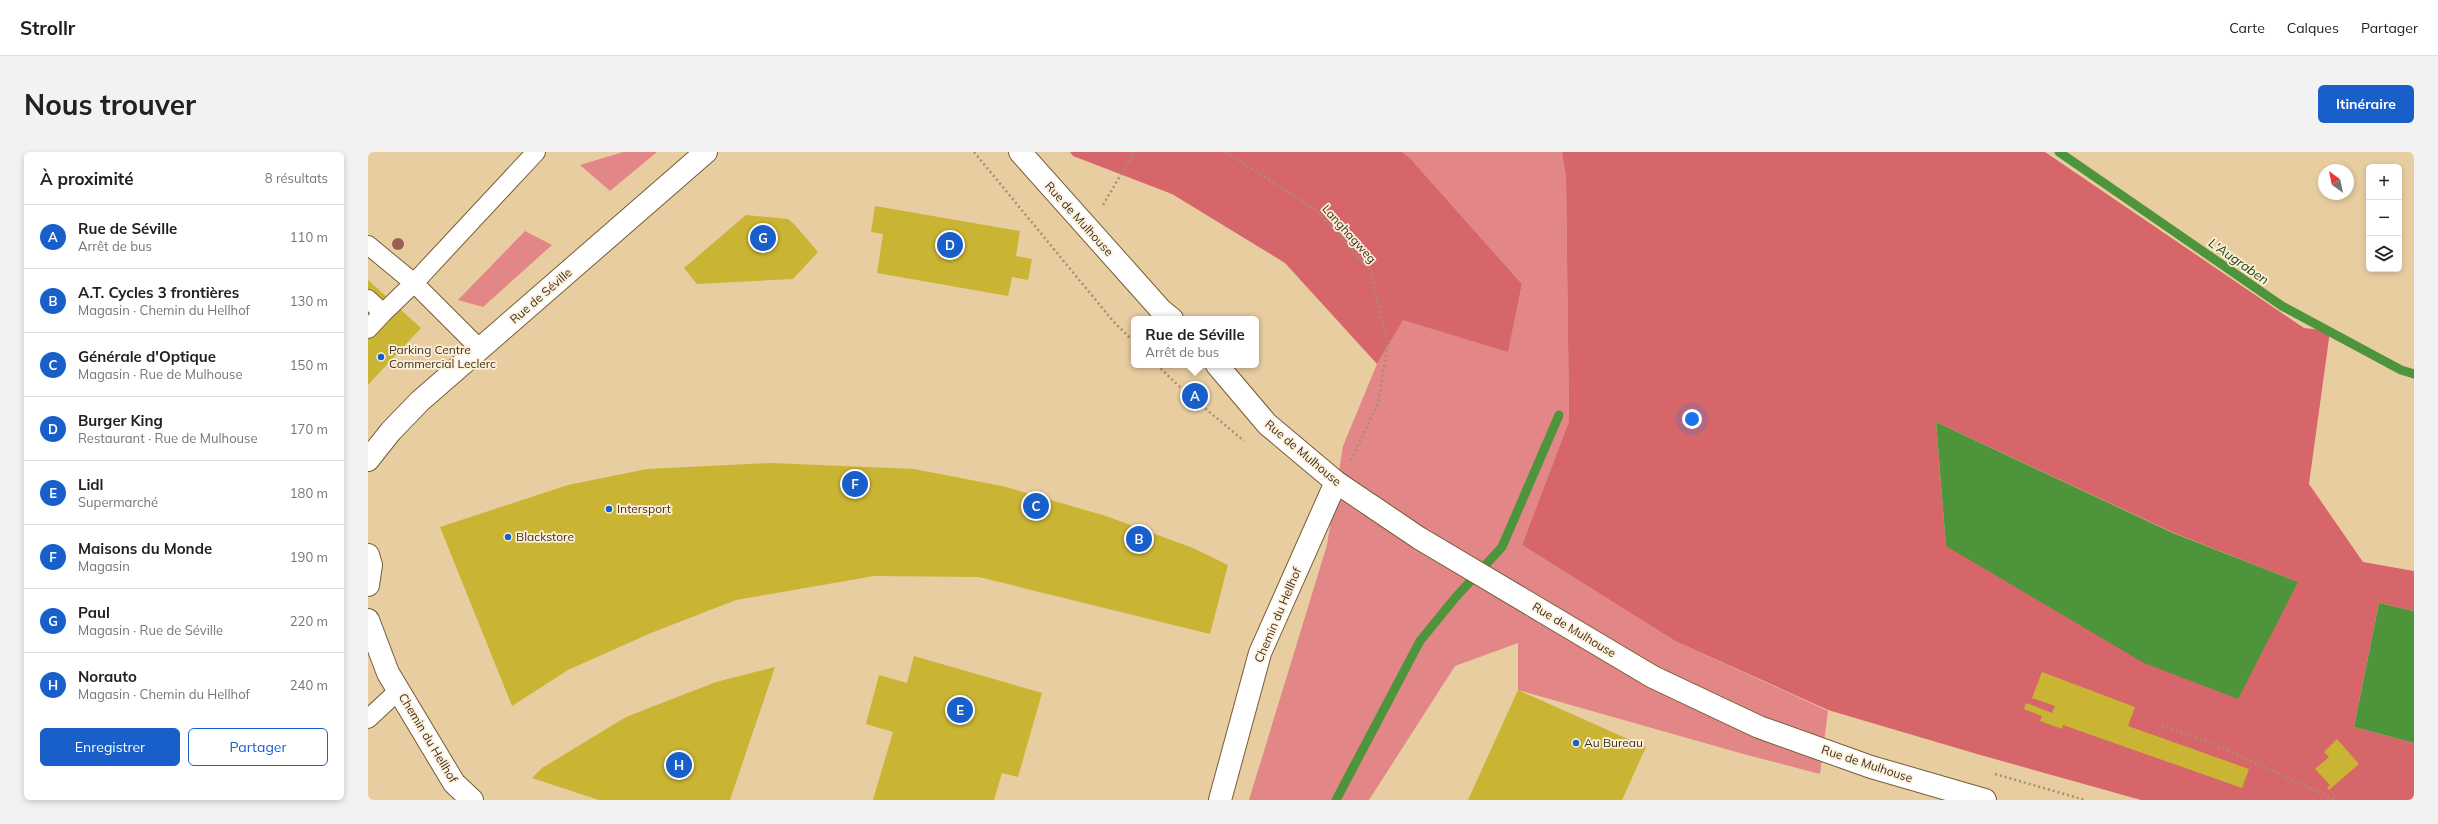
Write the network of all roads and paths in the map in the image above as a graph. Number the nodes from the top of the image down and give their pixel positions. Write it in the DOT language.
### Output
graph roads {
  1 [pos="536,152"];
  2 [pos="706,152"];
  3 [pos="974,152"];
  4 [pos="1020,152"];
  5 [pos="1134,152"];
  6 [pos="1226,152"];
  7 [pos="1099,212"];
  8 [pos="368,245"];
  9 [pos="414,283"];
  10 [pos="368,299"];
  11 [pos="383,313"];
  12 [pos="1168,316"];
  13 [pos="368,329"];
  14 [pos="1131,339"];
  15 [pos="480,350"];
  16 [pos="1220,368"];
  17 [pos="374,452"];
  18 [pos="368,475"];
  19 [pos="1336,482"];
  20 [pos="368,555"];
  21 [pos="368,585"];
  22 [pos="368,620"];
  23 [pos="368,652"];
  24 [pos="393,682"];
  25 [pos="368,719"];
  26 [pos="2162,725"];
  27 [pos="1993,774"];
  28 [pos="472,800"];
  29 [pos="1220,800"];
  30 [pos="1985,800"];
  31 [pos="2085,800"];
  32 [pos="2336,800"];
  1 -- 9 [label="lane"];
  2 -- 15 [label="main road, Rue de Séville"];
  3 -- 14 [label="path"];
  4 -- 12 [label="main road, Rue de Mulhouse"];
  5 -- 7 [label="path"];
  6 -- 19 [label="path, Langhagweg"];
  8 -- 9 [label="lane"];
  9 -- 11 [label="lane"];
  9 -- 15 [label="lane"];
  10 -- 11 [label="lane"];
  11 -- 13 [label="lane"];
  15 -- 17 [label="main road, Rue de Séville"];
  16 -- 19 [label="main road, Rue de Mulhouse"];
  17 -- 18 [label="main road, Rue de Séville"];
  19 -- 29 [label="main road, Chemin du Hellhof"];
  19 -- 30 [label="main road, Rue de Mulhouse"];
  20 -- 21 [label="main road"];
  22 -- 24 [label="main road, Chemin du Hellhof"];
  23 -- 24 [label="main road, Chemin du Hellhof"];
  24 -- 25 [label="lane"];
  24 -- 28 [label="main road, Chemin du Hellhof"];
  26 -- 32 [label="path"];
  27 -- 31 [label="path"];
}
